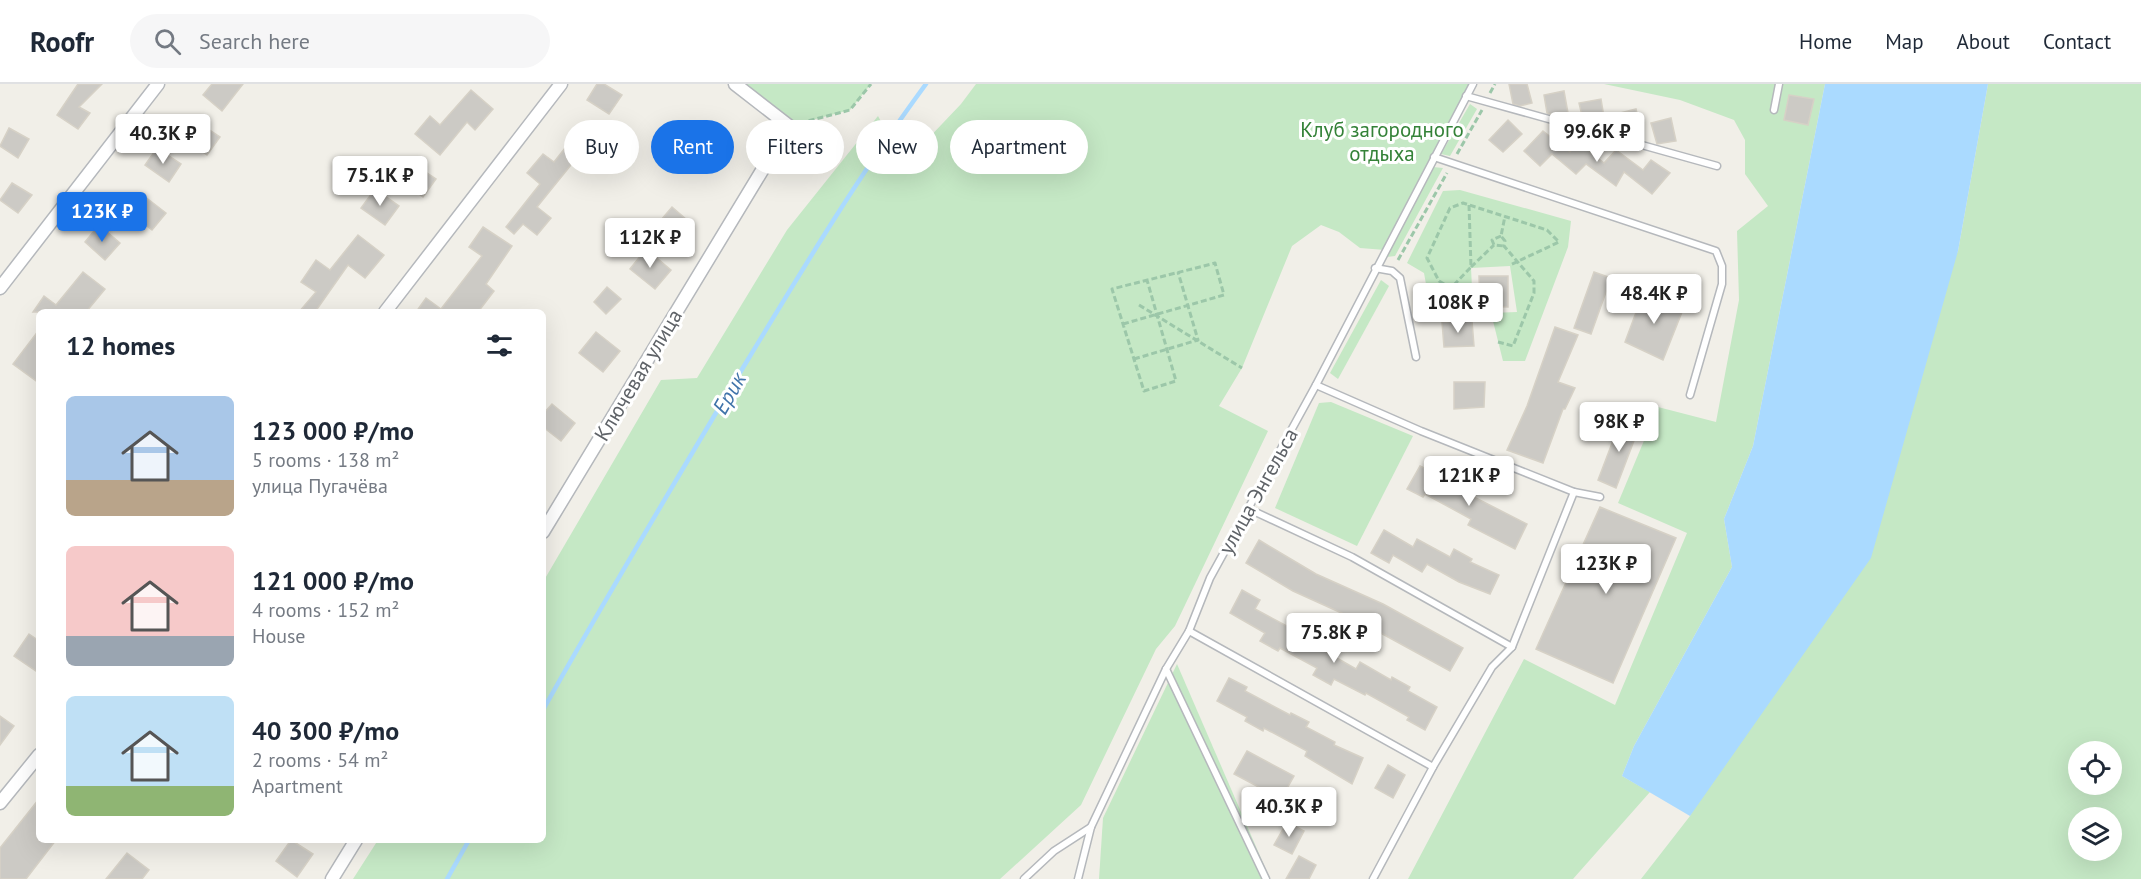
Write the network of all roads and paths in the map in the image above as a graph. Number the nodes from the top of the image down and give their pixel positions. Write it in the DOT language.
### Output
graph roads {
  1 [pos="158,84"];
  2 [pos="561,84"];
  3 [pos="735,84"];
  4 [pos="871,84"];
  5 [pos="1473,84"];
  6 [pos="1779,84"];
  7 [pos="1466,96"];
  8 [pos="1774,110"];
  9 [pos="781,120"];
  10 [pos="812,120"];
  11 [pos="1434,157"];
  12 [pos="1717,166"];
  13 [pos="760,174"];
  14 [pos="1469,205"];
  15 [pos="1505,216"];
  16 [pos="1501,236"];
  17 [pos="1494,245"];
  18 [pos="1504,246"];
  19 [pos="1519,263"];
  20 [pos="1510,265"];
  21 [pos="1471,267"];
  22 [pos="1376,268"];
  23 [pos="1178,272"];
  24 [pos="1147,280"];
  25 [pos="0,288"];
  26 [pos="1139,305"];
  27 [pos="387,309"];
  28 [pos="1157,314"];
  29 [pos="1123,324"];
  30 [pos="1198,340"];
  31 [pos="1498,342"];
  32 [pos="1416,357"];
  33 [pos="1134,359"];
  34 [pos="1242,368"];
  35 [pos="1316,384"];
  36 [pos="1690,395"];
  37 [pos="1574,492"];
  38 [pos="1600,497"];
  39 [pos="1250,508"];
  40 [pos="546,527"];
  41 [pos="1189,631"];
  42 [pos="1512,647"];
  43 [pos="1166,669"];
  44 [pos="36,759"];
  45 [pos="1433,767"];
  46 [pos="0,803"];
  47 [pos="1091,827"];
  48 [pos="354,843"];
  49 [pos="332,879"];
  50 [pos="1023,879"];
  51 [pos="1078,879"];
  52 [pos="1266,879"];
  53 [pos="1372,879"];
  1 -- 25 [label="street"];
  2 -- 27 [label="street"];
  3 -- 9 [label="street"];
  4 -- 10 [label="path"];
  5 -- 7 [label="lane, улица Энгельса"];
  6 -- 8 [label="lane"];
  7 -- 11 [label="lane, улица Энгельса"];
  7 -- 12 [label="lane"];
  11 -- 22 [label="lane, улица Энгельса"];
  11 -- 36 [label="lane"];
  13 -- 40 [label="street, Ключевая улица"];
  14 -- 15 [label="path"];
  14 -- 21 [label="path"];
  14 -- 21 [label="path"];
  15 -- 16 [label="path"];
  15 -- 19 [label="path"];
  16 -- 17 [label="path"];
  16 -- 18 [label="path"];
  17 -- 18 [label="path"];
  17 -- 21 [label="path"];
  18 -- 19 [label="path"];
  19 -- 20 [label="path"];
  19 -- 31 [label="path"];
  22 -- 32 [label="lane"];
  22 -- 35 [label="lane, улица Энгельса"];
  23 -- 24 [label="path"];
  23 -- 28 [label="path"];
  23 -- 30 [label="path"];
  24 -- 28 [label="path"];
  24 -- 29 [label="path"];
  26 -- 28 [label="path"];
  28 -- 29 [label="path"];
  28 -- 29 [label="path"];
  28 -- 30 [label="path"];
  30 -- 33 [label="path"];
  30 -- 34 [label="path"];
  35 -- 37 [label="lane"];
  35 -- 39 [label="lane, улица Энгельса"];
  37 -- 38 [label="lane"];
  37 -- 42 [label="lane"];
  39 -- 41 [label="lane, улица Энгельса"];
  39 -- 42 [label="lane"];
  41 -- 43 [label="lane, улица Энгельса"];
  41 -- 45 [label="lane"];
  42 -- 45 [label="lane"];
  43 -- 47 [label="lane, улица Энгельса"];
  43 -- 52 [label="lane"];
  44 -- 46 [label="street"];
  45 -- 53 [label="lane"];
  47 -- 50 [label="lane"];
  47 -- 51 [label="lane, улица Энгельса"];
  48 -- 49 [label="street"];
}
